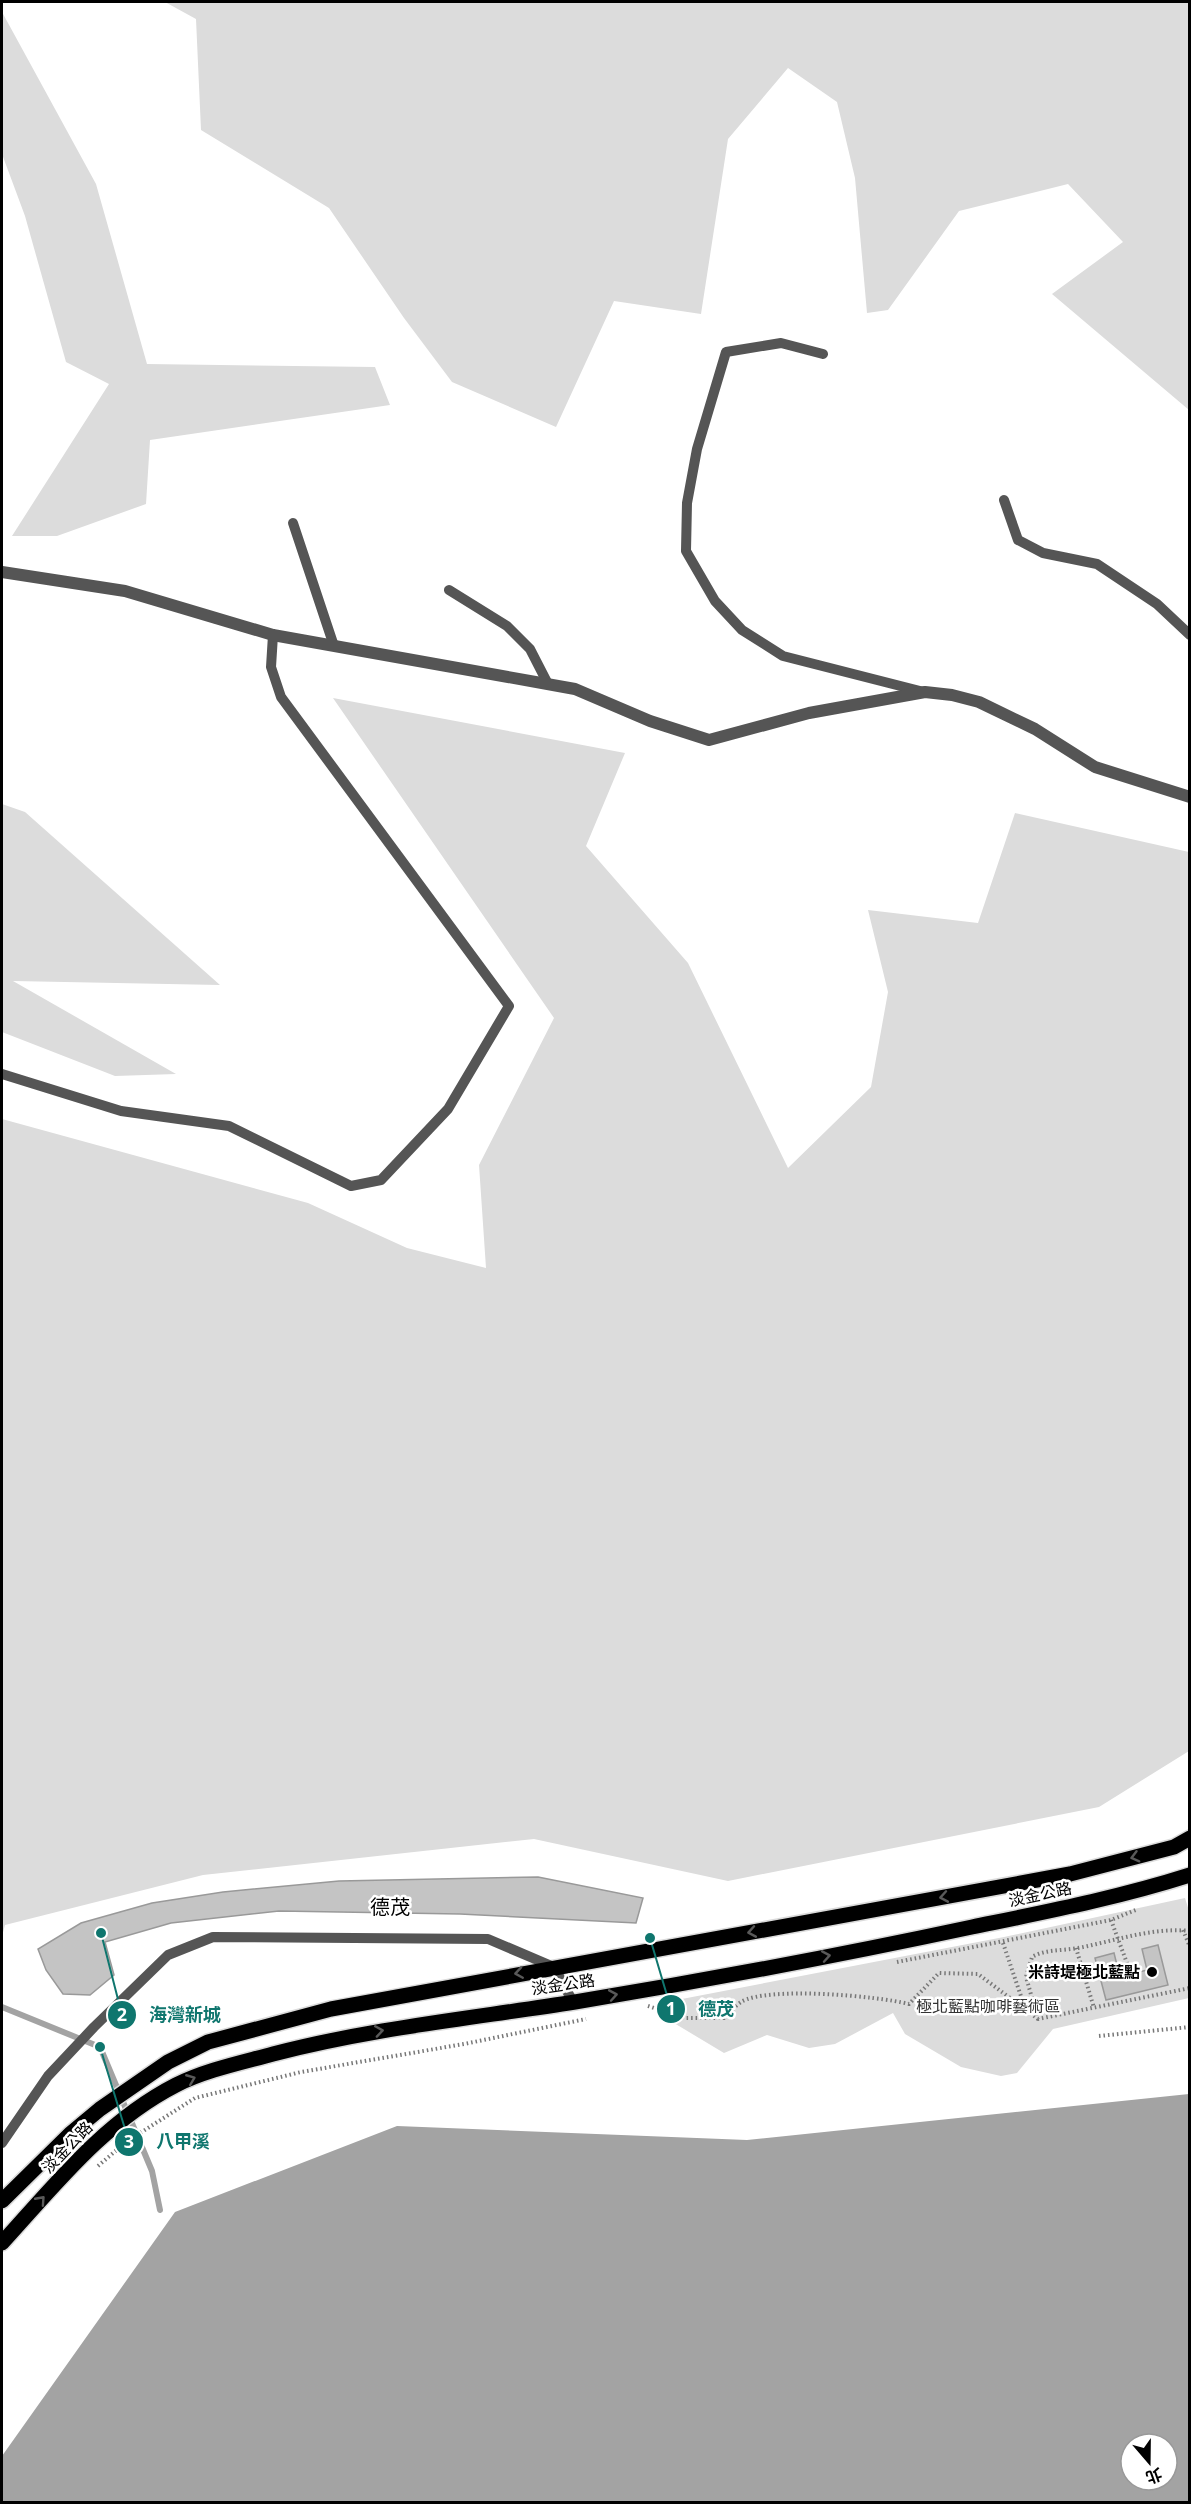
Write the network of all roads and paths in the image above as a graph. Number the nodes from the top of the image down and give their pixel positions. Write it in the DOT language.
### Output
graph roads {
  1 [pos="824,354"];
  2 [pos="1004,500"];
  3 [pos="293,523"];
  4 [pos="2,572"];
  5 [pos="448,590"];
  6 [pos="273,635"];
  7 [pos="1190,635"];
  8 [pos="334,646"];
  9 [pos="548,684"];
  10 [pos="925,692"];
  11 [pos="1190,797"];
  12 [pos="2,1074"];
  13 [pos="1190,1838"];
  14 [pos="1190,1875"];
  15 [pos="1111,1920"];
  16 [pos="1184,1930"];
  17 [pos="1190,1930"];
  18 [pos="1118,1939"];
  19 [pos="1003,1942"];
  20 [pos="1190,1947"];
  21 [pos="1076,1948"];
  22 [pos="554,1967"];
  23 [pos="1131,1974"];
  24 [pos="1190,1988"];
  25 [pos="573,2002"];
  26 [pos="648,2006"];
  27 [pos="1094,2008"];
  28 [pos="1025,2009"];
  29 [pos="1038,2019"];
  30 [pos="1190,2027"];
  31 [pos="1099,2036"];
  32 [pos="148,2127"];
  33 [pos="126,2142"];
  34 [pos="2,2143"];
  35 [pos="2,2201"];
  36 [pos="2,2243"];
  1 -- 10 [label="lane"];
  2 -- 7 [label="lane"];
  3 -- 8 [label="lane"];
  4 -- 6 [label="street"];
  5 -- 9 [label="lane"];
  6 -- 8 [label="street"];
  6 -- 12 [label="lane"];
  8 -- 9 [label="street"];
  9 -- 10 [label="street"];
  10 -- 11 [label="street"];
  13 -- 22 [label="main road, 淡金公路, one-way"];
  25 -- 14 [label="main road, 淡金公路, one-way"];
  15 -- 18 [label="path"];
  16 -- 17 [label="path"];
  16 -- 18 [label="path"];
  16 -- 20 [label="path"];
  18 -- 21 [label="path"];
  18 -- 23 [label="path"];
  19 -- 28 [label="path"];
  21 -- 27 [label="path"];
  21 -- 29 [label="path"];
  22 -- 25 [label="lane"];
  22 -- 34 [label="lane"];
  22 -- 35 [label="main road, 淡金公路, one-way"];
  24 -- 27 [label="path"];
  36 -- 25 [label="main road, 淡金公路, one-way"];
  26 -- 28 [label="path"];
  27 -- 29 [label="path"];
  28 -- 29 [label="path"];
  30 -- 31 [label="path"];
  32 -- 33 [label="path"];
}
